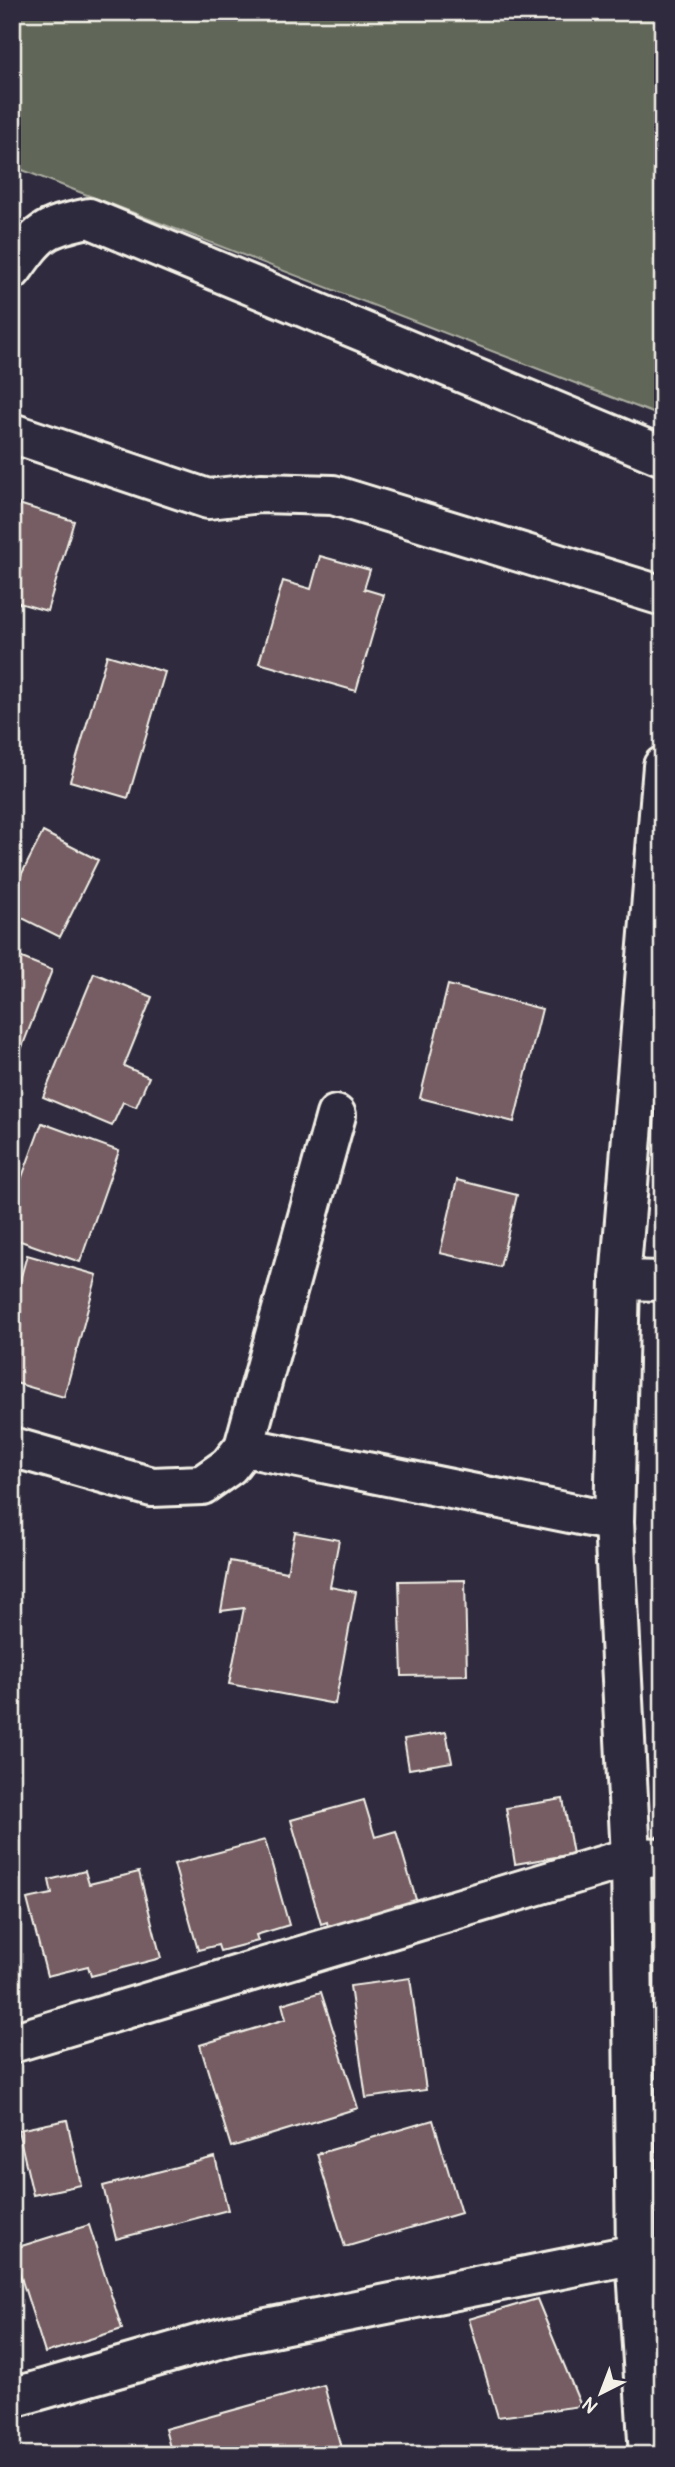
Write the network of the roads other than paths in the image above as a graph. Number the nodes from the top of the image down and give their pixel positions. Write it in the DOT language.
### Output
graph roads {
  1 [pos="24,229"];
  2 [pos="12,270"];
  3 [pos="12,433"];
  4 [pos="663,456"];
  5 [pos="663,596"];
  6 [pos="663,765"];
  7 [pos="659,861"];
  8 [pos="336,1115"];
  9 [pos="620,1280"];
  10 [pos="663,1281"];
  11 [pos="12,1447"];
  12 [pos="244,1447"];
  13 [pos="614,1522"];
  14 [pos="647,1857"];
  15 [pos="12,2043"];
  16 [pos="636,2254"];
  17 [pos="12,2398"];
  18 [pos="649,2455"];
  1 -- 2 [label="street"];
  1 -- 4 [label="street"];
  3 -- 5 [label="street"];
  6 -- 7 [label="street"];
  7 -- 9 [label="street"];
  8 -- 12 [label="street"];
  9 -- 10 [label="street"];
  9 -- 13 [label="street"];
  11 -- 12 [label="street"];
  12 -- 13 [label="street"];
  13 -- 14 [label="street"];
  14 -- 15 [label="street"];
  14 -- 16 [label="street"];
  16 -- 17 [label="street"];
  16 -- 18 [label="street"];
}
